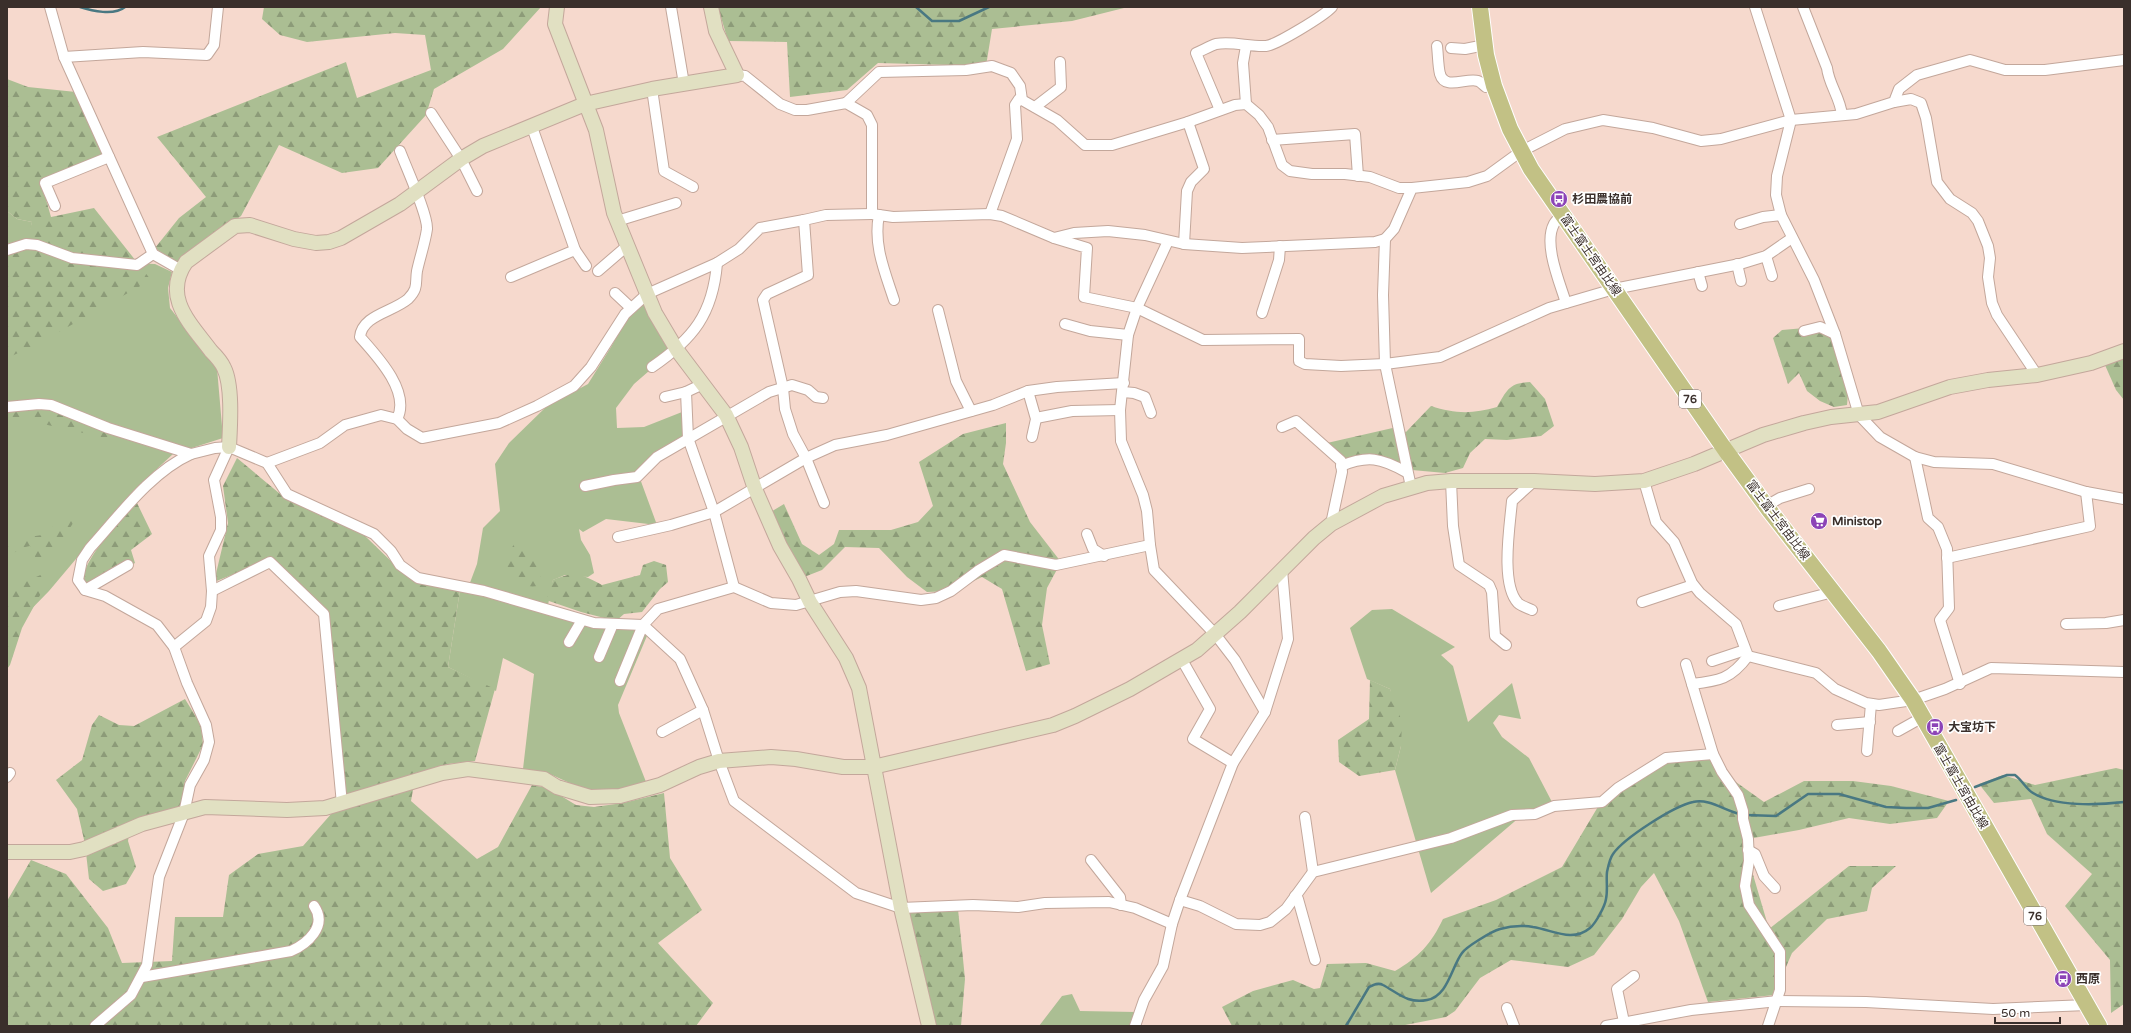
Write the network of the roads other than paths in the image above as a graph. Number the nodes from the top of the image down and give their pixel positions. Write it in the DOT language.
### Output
graph roads {
  1 [pos="50,7"];
  2 [pos="218,7"];
  3 [pos="557,7"];
  4 [pos="671,7"];
  5 [pos="711,7"];
  6 [pos="1332,7"];
  7 [pos="1480,7"];
  8 [pos="1755,7"];
  9 [pos="1803,7"];
  10 [pos="1485,45"];
  11 [pos="1246,46"];
  12 [pos="1437,46"];
  13 [pos="1451,48"];
  14 [pos="64,57"];
  15 [pos="2124,60"];
  16 [pos="1060,62"];
  17 [pos="737,75"];
  18 [pos="684,84"];
  19 [pos="1494,86"];
  20 [pos="652,89"];
  21 [pos="1022,100"];
  22 [pos="846,102"];
  23 [pos="1894,102"];
  24 [pos="585,104"];
  25 [pos="1246,104"];
  26 [pos="1035,107"];
  27 [pos="1220,110"];
  28 [pos="431,113"];
  29 [pos="1842,115"];
  30 [pos="1792,120"];
  31 [pos="1188,122"];
  32 [pos="532,127"];
  33 [pos="1272,140"];
  34 [pos="400,151"];
  35 [pos="1520,152"];
  36 [pos="109,157"];
  37 [pos="460,159"];
  38 [pos="1358,176"];
  39 [pos="693,187"];
  40 [pos="1412,188"];
  41 [pos="477,191"];
  42 [pos="417,193"];
  43 [pos="676,203"];
  44 [pos="54,206"];
  45 [pos="876,214"];
  46 [pos="990,214"];
  47 [pos="1563,214"];
  48 [pos="1782,215"];
  49 [pos="804,220"];
  50 [pos="617,221"];
  51 [pos="1740,224"];
  52 [pos="1054,238"];
  53 [pos="1792,238"];
  54 [pos="1385,239"];
  55 [pos="1168,241"];
  56 [pos="1184,244"];
  57 [pos="627,246"];
  58 [pos="1280,246"];
  59 [pos="7,250"];
  60 [pos="575,250"];
  61 [pos="153,254"];
  62 [pos="1766,256"];
  63 [pos="717,263"];
  64 [pos="1737,264"];
  65 [pos="586,266"];
  66 [pos="181,270"];
  67 [pos="598,271"];
  68 [pos="1698,272"];
  69 [pos="1772,276"];
  70 [pos="512,277"];
  71 [pos="1741,281"];
  72 [pos="1702,286"];
  73 [pos="1614,289"];
  74 [pos="615,293"];
  75 [pos="647,294"];
  76 [pos="894,300"];
  77 [pos="1566,303"];
  78 [pos="631,308"];
  79 [pos="1138,308"];
  80 [pos="938,310"];
  81 [pos="1262,312"];
  82 [pos="1065,324"];
  83 [pos="1804,331"];
  84 [pos="1835,334"];
  85 [pos="1128,335"];
  86 [pos="677,350"];
  87 [pos="2124,351"];
  88 [pos="1385,364"];
  89 [pos="652,367"];
  90 [pos="2037,375"];
  91 [pos="703,384"];
  92 [pos="783,388"];
  93 [pos="1123,388"];
  94 [pos="1028,391"];
  95 [pos="686,392"];
  96 [pos="665,397"];
  97 [pos="823,398"];
  98 [pos="7,408"];
  99 [pos="1120,410"];
  100 [pos="971,411"];
  101 [pos="1151,413"];
  102 [pos="1859,414"];
  103 [pos="726,415"];
  104 [pos="1036,418"];
  105 [pos="397,419"];
  106 [pos="1282,427"];
  107 [pos="1032,437"];
  108 [pos="688,438"];
  109 [pos="229,447"];
  110 [pos="1726,451"];
  111 [pos="191,454"];
  112 [pos="806,458"];
  113 [pos="1915,458"];
  114 [pos="267,463"];
  115 [pos="1341,466"];
  116 [pos="1406,472"];
  117 [pos="1451,481"];
  118 [pos="1534,481"];
  119 [pos="1644,481"];
  120 [pos="585,486"];
  121 [pos="1411,487"];
  122 [pos="755,489"];
  123 [pos="1809,489"];
  124 [pos="2086,492"];
  125 [pos="2124,499"];
  126 [pos="824,503"];
  127 [pos="1766,506"];
  128 [pos="714,512"];
  129 [pos="1331,524"];
  130 [pos="1086,534"];
  131 [pos="618,537"];
  132 [pos="1150,545"];
  133 [pos="1104,556"];
  134 [pos="1947,558"];
  135 [pos="128,565"];
  136 [pos="1282,570"];
  137 [pos="1693,585"];
  138 [pos="734,587"];
  139 [pos="85,590"];
  140 [pos="212,590"];
  141 [pos="1833,592"];
  142 [pos="810,602"];
  143 [pos="1642,602"];
  144 [pos="1779,606"];
  145 [pos="1532,610"];
  146 [pos="582,620"];
  147 [pos="2124,620"];
  148 [pos="613,624"];
  149 [pos="2066,624"];
  150 [pos="643,625"];
  151 [pos="1215,634"];
  152 [pos="569,642"];
  153 [pos="1506,645"];
  154 [pos="174,647"];
  155 [pos="1746,653"];
  156 [pos="599,657"];
  157 [pos="1182,660"];
  158 [pos="1712,661"];
  159 [pos="1686,664"];
  160 [pos="2124,672"];
  161 [pos="620,682"];
  162 [pos="1692,684"];
  163 [pos="1960,684"];
  164 [pos="1913,700"];
  165 [pos="1871,704"];
  166 [pos="703,710"];
  167 [pos="1265,712"];
  168 [pos="1923,717"];
  169 [pos="1870,722"];
  170 [pos="1837,725"];
  171 [pos="1898,731"];
  172 [pos="662,732"];
  173 [pos="1867,752"];
  174 [pos="1713,754"];
  175 [pos="719,761"];
  176 [pos="1233,763"];
  177 [pos="873,767"];
  178 [pos="342,804"];
  179 [pos="184,813"];
  180 [pos="1305,817"];
  181 [pos="1748,850"];
  182 [pos="7,852"];
  183 [pos="1091,860"];
  184 [pos="1313,872"];
  185 [pos="1775,888"];
  186 [pos="1295,896"];
  187 [pos="1180,900"];
  188 [pos="1121,905"];
  189 [pos="314,906"];
  190 [pos="901,908"];
  191 [pos="1172,924"];
  192 [pos="1315,960"];
  193 [pos="1634,976"];
  194 [pos="142,977"];
  195 [pos="1778,1001"];
  196 [pos="2087,1005"];
  197 [pos="1507,1008"];
  198 [pos="1624,1022"];
  199 [pos="1769,1025"];
  200 [pos="95,1026"];
  201 [pos="929,1026"];
  202 [pos="1135,1026"];
  203 [pos="1514,1026"];
  204 [pos="1606,1026"];
  205 [pos="2098,1026"];
  1 -- 14 [label="street"];
  2 -- 14 [label="street"];
  3 -- 24 [label="street"];
  4 -- 18 [label="street"];
  5 -- 17 [label="street"];
  6 -- 11 [label="street"];
  7 -- 10 [label="main road, 富士富士宮由比線 / 76"];
  8 -- 30 [label="street"];
  9 -- 29 [label="street"];
  10 -- 13 [label="street"];
  10 -- 19 [label="main road, 富士富士宮由比線 / 76"];
  11 -- 25 [label="street"];
  11 -- 27 [label="street"];
  12 -- 19 [label="street"];
  14 -- 36 [label="street"];
  15 -- 23 [label="street"];
  16 -- 26 [label="street"];
  17 -- 18 [label="street"];
  17 -- 22 [label="street"];
  18 -- 20 [label="street"];
  19 -- 35 [label="main road, 富士富士宮由比線 / 76"];
  20 -- 24 [label="street"];
  20 -- 39 [label="street"];
  21 -- 22 [label="street"];
  21 -- 26 [label="street"];
  21 -- 46 [label="street"];
  22 -- 45 [label="street"];
  23 -- 29 [label="street"];
  23 -- 90 [label="street"];
  24 -- 32 [label="street"];
  24 -- 50 [label="street"];
  25 -- 27 [label="street"];
  25 -- 33 [label="street"];
  26 -- 31 [label="street"];
  27 -- 31 [label="street"];
  28 -- 37 [label="street"];
  29 -- 30 [label="street"];
  30 -- 35 [label="street"];
  30 -- 48 [label="street"];
  31 -- 56 [label="street"];
  32 -- 37 [label="street"];
  32 -- 60 [label="street"];
  33 -- 38 [label="street"];
  33 -- 38 [label="street"];
  34 -- 42 [label="street"];
  35 -- 40 [label="street"];
  35 -- 47 [label="main road, 富士富士宮由比線 / 76"];
  36 -- 44 [label="street"];
  36 -- 61 [label="street"];
  37 -- 41 [label="street"];
  37 -- 42 [label="street"];
  38 -- 40 [label="street"];
  40 -- 54 [label="street"];
  42 -- 66 [label="street"];
  42 -- 105 [label="street"];
  43 -- 50 [label="street"];
  45 -- 46 [label="street"];
  45 -- 49 [label="street"];
  45 -- 76 [label="street"];
  46 -- 52 [label="street"];
  47 -- 73 [label="main road, 富士富士宮由比線 / 76"];
  47 -- 77 [label="street"];
  48 -- 51 [label="street"];
  48 -- 53 [label="street"];
  49 -- 63 [label="street"];
  49 -- 92 [label="street"];
  50 -- 57 [label="street"];
  52 -- 55 [label="street"];
  52 -- 79 [label="street"];
  53 -- 62 [label="street"];
  53 -- 84 [label="street"];
  54 -- 58 [label="street"];
  54 -- 88 [label="street"];
  55 -- 56 [label="street"];
  55 -- 79 [label="street"];
  56 -- 58 [label="street"];
  57 -- 67 [label="street"];
  57 -- 75 [label="street"];
  58 -- 81 [label="street"];
  59 -- 61 [label="street"];
  60 -- 65 [label="street"];
  60 -- 70 [label="street"];
  61 -- 66 [label="street"];
  62 -- 64 [label="street"];
  62 -- 69 [label="street"];
  63 -- 75 [label="street"];
  63 -- 86 [label="street"];
  64 -- 68 [label="street"];
  64 -- 71 [label="street"];
  66 -- 109 [label="street"];
  68 -- 72 [label="street"];
  68 -- 73 [label="street"];
  73 -- 77 [label="street"];
  73 -- 110 [label="main road, 富士富士宮由比線 / 76"];
  74 -- 78 [label="street"];
  75 -- 78 [label="street"];
  75 -- 86 [label="street"];
  77 -- 88 [label="street"];
  78 -- 105 [label="street"];
  79 -- 85 [label="street"];
  79 -- 88 [label="street"];
  80 -- 100 [label="street"];
  82 -- 85 [label="street"];
  83 -- 84 [label="street"];
  84 -- 102 [label="street"];
  85 -- 93 [label="street"];
  86 -- 89 [label="street"];
  86 -- 91 [label="street"];
  87 -- 90 [label="street"];
  88 -- 116 [label="street"];
  90 -- 102 [label="street"];
  91 -- 95 [label="street"];
  91 -- 103 [label="street"];
  92 -- 97 [label="street"];
  92 -- 103 [label="street"];
  92 -- 112 [label="street"];
  93 -- 94 [label="street"];
  93 -- 99 [label="street"];
  93 -- 101 [label="street"];
  94 -- 100 [label="street"];
  94 -- 104 [label="street"];
  95 -- 96 [label="street"];
  95 -- 108 [label="street"];
  98 -- 111 [label="street"];
  99 -- 104 [label="street"];
  99 -- 132 [label="street"];
  100 -- 112 [label="street"];
  102 -- 110 [label="street"];
  102 -- 113 [label="street"];
  103 -- 108 [label="street"];
  103 -- 122 [label="street"];
  104 -- 107 [label="street"];
  105 -- 114 [label="street"];
  106 -- 115 [label="street"];
  108 -- 120 [label="street"];
  108 -- 128 [label="street"];
  109 -- 111 [label="street"];
  109 -- 114 [label="street"];
  109 -- 140 [label="street"];
  110 -- 119 [label="street"];
  110 -- 127 [label="main road, 富士富士宮由比線 / 76"];
  111 -- 139 [label="street"];
  112 -- 122 [label="street"];
  112 -- 126 [label="street"];
  113 -- 124 [label="street"];
  113 -- 134 [label="street"];
  114 -- 146 [label="street"];
  115 -- 116 [label="street"];
  115 -- 129 [label="street"];
  116 -- 121 [label="street"];
  117 -- 118 [label="street"];
  117 -- 121 [label="street"];
  117 -- 153 [label="street"];
  118 -- 119 [label="street"];
  118 -- 145 [label="street"];
  119 -- 137 [label="street"];
  121 -- 129 [label="street"];
  122 -- 128 [label="street"];
  122 -- 142 [label="street"];
  123 -- 127 [label="street"];
  124 -- 125 [label="street"];
  124 -- 134 [label="street"];
  127 -- 141 [label="main road, 富士富士宮由比線 / 76"];
  128 -- 131 [label="street"];
  128 -- 138 [label="street"];
  129 -- 136 [label="street"];
  130 -- 133 [label="street"];
  132 -- 133 [label="street"];
  132 -- 151 [label="street"];
  133 -- 142 [label="street"];
  134 -- 163 [label="street"];
  135 -- 139 [label="street"];
  136 -- 151 [label="street"];
  136 -- 167 [label="street"];
  137 -- 143 [label="street"];
  137 -- 155 [label="street"];
  138 -- 142 [label="street"];
  138 -- 150 [label="street"];
  139 -- 154 [label="street"];
  140 -- 154 [label="street"];
  140 -- 178 [label="street"];
  141 -- 144 [label="street"];
  141 -- 164 [label="main road, 富士富士宮由比線 / 76"];
  142 -- 177 [label="street"];
  146 -- 148 [label="street"];
  146 -- 152 [label="street"];
  147 -- 149 [label="street"];
  148 -- 150 [label="street"];
  148 -- 156 [label="street"];
  150 -- 161 [label="street"];
  150 -- 166 [label="street"];
  151 -- 157 [label="street"];
  151 -- 167 [label="street"];
  154 -- 179 [label="street"];
  155 -- 158 [label="street"];
  155 -- 162 [label="street"];
  155 -- 165 [label="street"];
  157 -- 176 [label="street"];
  157 -- 177 [label="street"];
  159 -- 162 [label="street"];
  160 -- 163 [label="street"];
  162 -- 174 [label="street"];
  163 -- 164 [label="street"];
  164 -- 165 [label="street"];
  164 -- 168 [label="main road, 富士富士宮由比線 / 76"];
  165 -- 169 [label="street"];
  166 -- 172 [label="street"];
  166 -- 175 [label="street"];
  167 -- 176 [label="street"];
  168 -- 171 [label="street"];
  168 -- 196 [label="main road, 富士富士宮由比線 / 76"];
  169 -- 170 [label="street"];
  169 -- 173 [label="street"];
  174 -- 181 [label="street"];
  174 -- 184 [label="street"];
  175 -- 177 [label="street"];
  175 -- 178 [label="street"];
  175 -- 190 [label="street"];
  176 -- 187 [label="street"];
  177 -- 190 [label="street"];
  178 -- 179 [label="street"];
  179 -- 182 [label="street"];
  179 -- 194 [label="street"];
  180 -- 184 [label="street"];
  181 -- 185 [label="street"];
  181 -- 195 [label="street"];
  183 -- 188 [label="street"];
  184 -- 186 [label="street"];
  186 -- 187 [label="street"];
  186 -- 192 [label="street"];
  187 -- 191 [label="street"];
  188 -- 190 [label="street"];
  188 -- 191 [label="street"];
  189 -- 194 [label="street"];
  190 -- 201 [label="street"];
  191 -- 202 [label="street"];
  193 -- 198 [label="street"];
  194 -- 200 [label="street"];
  195 -- 196 [label="street"];
  195 -- 198 [label="street"];
  195 -- 199 [label="street"];
  196 -- 205 [label="main road, 富士富士宮由比線 / 76"];
  197 -- 203 [label="street"];
  198 -- 204 [label="street"];
}
